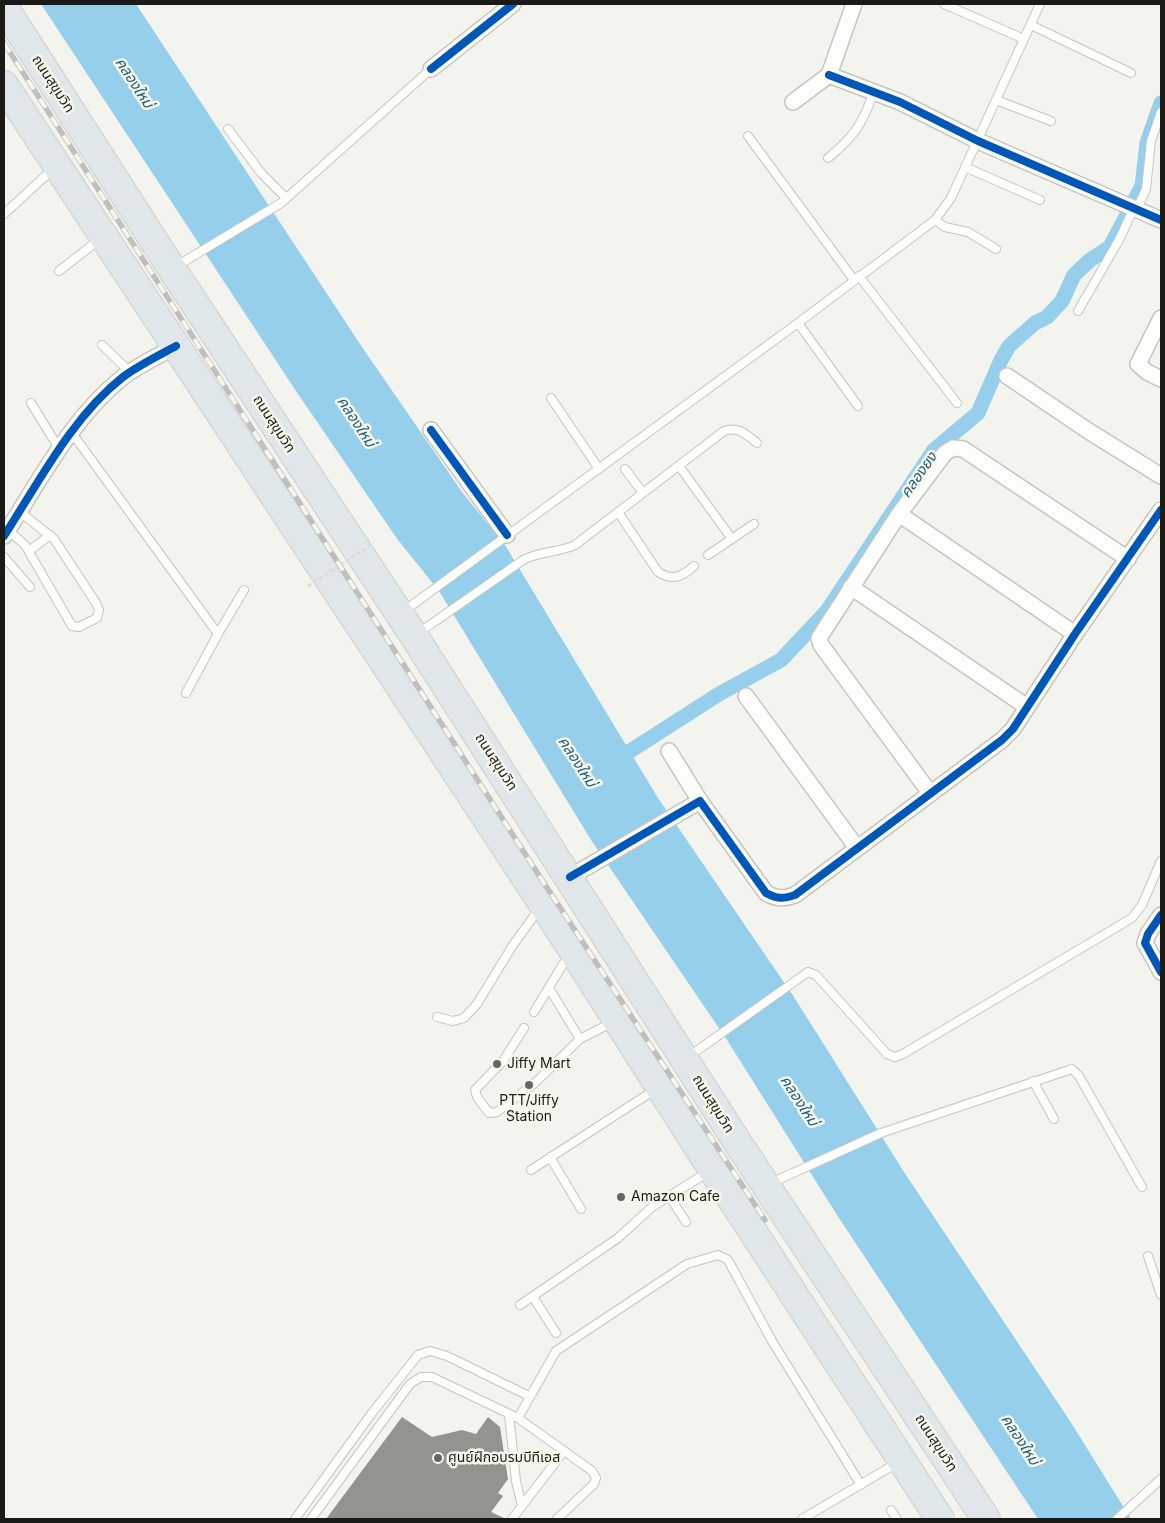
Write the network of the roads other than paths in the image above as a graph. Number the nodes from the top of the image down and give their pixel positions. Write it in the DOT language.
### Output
graph roads {
  1 [pos="10,4"];
  2 [pos="513,4"];
  3 [pos="854,4"];
  4 [pos="944,4"];
  5 [pos="1040,4"];
  6 [pos="4,7"];
  7 [pos="1030,25"];
  8 [pos="1024,40"];
  9 [pos="431,69"];
  10 [pos="1131,73"];
  11 [pos="828,75"];
  12 [pos="4,85"];
  13 [pos="875,91"];
  14 [pos="996,100"];
  15 [pos="793,102"];
  16 [pos="1161,112"];
  17 [pos="1051,121"];
  18 [pos="228,129"];
  19 [pos="748,136"];
  20 [pos="978,141"];
  21 [pos="828,158"];
  22 [pos="57,166"];
  23 [pos="965,167"];
  24 [pos="283,200"];
  25 [pos="1040,200"];
  26 [pos="1132,207"];
  27 [pos="4,214"];
  28 [pos="935,220"];
  29 [pos="1161,220"];
  30 [pos="104,236"];
  31 [pos="996,249"];
  32 [pos="172,269"];
  33 [pos="59,271"];
  34 [pos="857,278"];
  35 [pos="1078,311"];
  36 [pos="1161,318"];
  37 [pos="798,323"];
  38 [pos="102,345"];
  39 [pos="176,346"];
  40 [pos="130,372"];
  41 [pos="1007,376"];
  42 [pos="1161,379"];
  43 [pos="551,398"];
  44 [pos="31,403"];
  45 [pos="957,403"];
  46 [pos="858,406"];
  47 [pos="431,430"];
  48 [pos="72,433"];
  49 [pos="757,443"];
  50 [pos="60,450"];
  51 [pos="679,466"];
  52 [pos="599,469"];
  53 [pos="624,469"];
  54 [pos="1161,476"];
  55 [pos="643,493"];
  56 [pos="1161,510"];
  57 [pos="618,512"];
  58 [pos="899,514"];
  59 [pos="10,522"];
  60 [pos="754,524"];
  61 [pos="50,536"];
  62 [pos="505,537"];
  63 [pos="732,539"];
  64 [pos="29,551"];
  65 [pos="708,556"];
  66 [pos="4,557"];
  67 [pos="1128,560"];
  68 [pos="694,566"];
  69 [pos="30,587"];
  70 [pos="851,587"];
  71 [pos="244,590"];
  72 [pos="418,618"];
  73 [pos="218,634"];
  74 [pos="1075,634"];
  75 [pos="186,693"];
  76 [pos="746,696"];
  77 [pos="1027,707"];
  78 [pos="669,751"];
  79 [pos="930,793"];
  80 [pos="700,801"];
  81 [pos="858,848"];
  82 [pos="1161,861"];
  83 [pos="579,871"];
  84 [pos="543,904"];
  85 [pos="1161,915"];
  86 [pos="572,950"];
  87 [pos="1161,972"];
  88 [pos="549,988"];
  89 [pos="534,1012"];
  90 [pos="437,1017"];
  91 [pos="617,1020"];
  92 [pos="524,1028"];
  93 [pos="580,1039"];
  94 [pos="685,1059"];
  95 [pos="1033,1081"];
  96 [pos="659,1086"];
  97 [pos="1054,1119"];
  98 [pos="550,1157"];
  99 [pos="712,1169"];
  100 [pos="531,1170"];
  101 [pos="767,1185"];
  102 [pos="1142,1187"];
  103 [pos="669,1196"];
  104 [pos="581,1209"];
  105 [pos="686,1222"];
  106 [pos="1148,1256"];
  107 [pos="1161,1295"];
  108 [pos="532,1297"];
  109 [pos="520,1305"];
  110 [pos="556,1333"];
  111 [pos="530,1396"];
  112 [pos="509,1414"];
  113 [pos="518,1418"];
  114 [pos="564,1451"];
  115 [pos="903,1460"];
  116 [pos="1161,1479"];
  117 [pos="861,1485"];
  118 [pos="522,1506"];
  119 [pos="890,1510"];
  120 [pos="295,1519"];
  121 [pos="311,1519"];
  122 [pos="512,1519"];
  123 [pos="557,1519"];
  124 [pos="802,1519"];
  125 [pos="896,1519"];
  126 [pos="940,1519"];
  127 [pos="986,1519"];
  128 [pos="1117,1519"];
  1 -- 6 [label="street"];
  2 -- 9 [label="street"];
  3 -- 11 [label="street"];
  4 -- 8 [label="lane"];
  5 -- 7 [label="lane"];
  6 -- 32 [label="highway, ถนนสุขุมวิท"];
  7 -- 8 [label="lane"];
  7 -- 10 [label="lane"];
  8 -- 14 [label="lane"];
  9 -- 24 [label="lane"];
  11 -- 13 [label="street"];
  11 -- 15 [label="street"];
  12 -- 22 [label="highway"];
  13 -- 20 [label="street"];
  13 -- 21 [label="lane"];
  14 -- 17 [label="lane"];
  14 -- 20 [label="lane"];
  16 -- 26 [label="lane"];
  18 -- 24 [label="lane"];
  19 -- 34 [label="lane"];
  20 -- 23 [label="lane"];
  20 -- 26 [label="street"];
  22 -- 27 [label="lane"];
  22 -- 30 [label="highway"];
  23 -- 25 [label="lane"];
  23 -- 28 [label="lane"];
  24 -- 32 [label="lane"];
  26 -- 29 [label="street"];
  26 -- 35 [label="lane"];
  28 -- 31 [label="lane"];
  28 -- 34 [label="lane"];
  30 -- 33 [label="lane"];
  30 -- 39 [label="highway"];
  32 -- 72 [label="highway, ถนนสุขุมวิท"];
  34 -- 37 [label="lane"];
  34 -- 45 [label="lane"];
  36 -- 42 [label="street"];
  37 -- 46 [label="lane"];
  37 -- 52 [label="lane"];
  38 -- 40 [label="lane"];
  39 -- 40 [label="street"];
  39 -- 84 [label="highway"];
  40 -- 48 [label="street"];
  41 -- 54 [label="street"];
  43 -- 52 [label="lane"];
  44 -- 50 [label="lane"];
  47 -- 62 [label="street"];
  48 -- 50 [label="street"];
  48 -- 73 [label="lane"];
  49 -- 51 [label="lane"];
  50 -- 59 [label="street"];
  51 -- 55 [label="lane"];
  51 -- 63 [label="lane"];
  52 -- 62 [label="lane"];
  53 -- 55 [label="lane"];
  55 -- 57 [label="lane"];
  56 -- 67 [label="street"];
  57 -- 68 [label="lane"];
  57 -- 72 [label="lane"];
  58 -- 67 [label="street"];
  58 -- 70 [label="street"];
  58 -- 74 [label="street"];
  59 -- 61 [label="lane"];
  59 -- 64 [label="lane"];
  60 -- 63 [label="lane"];
  61 -- 64 [label="lane"];
  61 -- 64 [label="lane"];
  62 -- 72 [label="lane"];
  63 -- 65 [label="lane"];
  66 -- 69 [label="lane"];
  67 -- 74 [label="street"];
  70 -- 77 [label="street"];
  70 -- 79 [label="street"];
  71 -- 73 [label="lane"];
  72 -- 83 [label="highway, ถนนสุขุมวิท"];
  73 -- 75 [label="lane"];
  74 -- 77 [label="street"];
  76 -- 81 [label="street"];
  77 -- 79 [label="street"];
  78 -- 80 [label="street"];
  79 -- 81 [label="street"];
  80 -- 81 [label="street"];
  80 -- 83 [label="street"];
  82 -- 94 [label="lane"];
  83 -- 94 [label="highway, ถนนสุขุมวิท"];
  84 -- 86 [label="highway"];
  84 -- 90 [label="lane"];
  85 -- 87 [label="street"];
  86 -- 88 [label="lane"];
  86 -- 91 [label="highway"];
  88 -- 89 [label="lane"];
  88 -- 93 [label="lane"];
  91 -- 93 [label="lane"];
  91 -- 96 [label="highway"];
  92 -- 93 [label="lane"];
  94 -- 101 [label="highway, ถนนสุขุมวิท"];
  95 -- 97 [label="lane"];
  95 -- 101 [label="lane"];
  95 -- 102 [label="lane"];
  96 -- 98 [label="lane"];
  96 -- 99 [label="highway"];
  98 -- 100 [label="lane"];
  98 -- 104 [label="lane"];
  99 -- 103 [label="lane"];
  99 -- 115 [label="highway"];
  101 -- 127 [label="highway, ถนนสุขุมวิท"];
  103 -- 105 [label="lane"];
  103 -- 108 [label="lane"];
  106 -- 107 [label="lane"];
  108 -- 109 [label="lane"];
  108 -- 110 [label="lane"];
  111 -- 113 [label="lane"];
  111 -- 117 [label="lane"];
  111 -- 120 [label="lane"];
  112 -- 113 [label="lane"];
  112 -- 118 [label="lane"];
  112 -- 121 [label="lane"];
  113 -- 114 [label="lane"];
  114 -- 118 [label="lane"];
  114 -- 123 [label="lane"];
  115 -- 117 [label="lane"];
  115 -- 126 [label="highway"];
  116 -- 128 [label="lane"];
  117 -- 124 [label="lane"];
  118 -- 122 [label="lane"];
  119 -- 125 [label="lane"];
}
